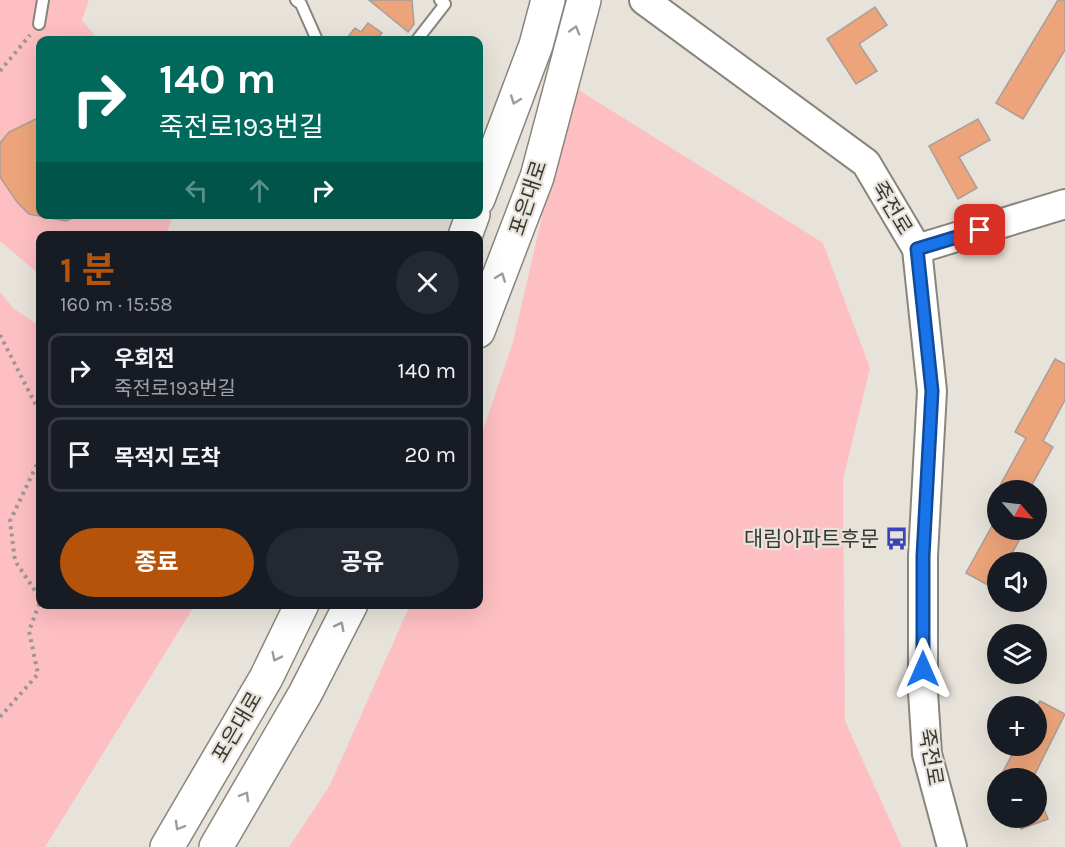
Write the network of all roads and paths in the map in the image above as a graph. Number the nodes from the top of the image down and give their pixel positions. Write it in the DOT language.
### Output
graph roads {
  1 [pos="43,0"];
  2 [pos="296,0"];
  3 [pos="440,0"];
  4 [pos="548,0"];
  5 [pos="584,0"];
  6 [pos="644,0"];
  7 [pos="39,24"];
  8 [pos="315,36"];
  9 [pos="420,36"];
  10 [pos="0,71"];
  11 [pos="483,186"];
  12 [pos="1065,204"];
  13 [pos="917,249"];
  14 [pos="483,318"];
  15 [pos="0,335"];
  16 [pos="36,405"];
  17 [pos="36,466"];
  18 [pos="36,594"];
  19 [pos="37,609"];
  20 [pos="300,609"];
  21 [pos="348,609"];
  22 [pos="0,717"];
  23 [pos="167,847"];
  24 [pos="216,847"];
  25 [pos="952,847"];
  1 -- 7 [label="lane"];
  2 -- 8 [label="lane"];
  3 -- 9 [label="lane"];
  4 -- 11 [label="highway, one-way"];
  14 -- 5 [label="highway, 포은대로, one-way"];
  6 -- 13 [label="street, 죽전로"];
  7 -- 10 [label="path"];
  12 -- 13 [label="street"];
  13 -- 25 [label="street, 죽전로"];
  15 -- 16 [label="path"];
  17 -- 18 [label="path"];
  19 -- 22 [label="path"];
  20 -- 23 [label="highway, 포은대로, one-way"];
  24 -- 21 [label="highway, 포은대로, one-way"];
}
